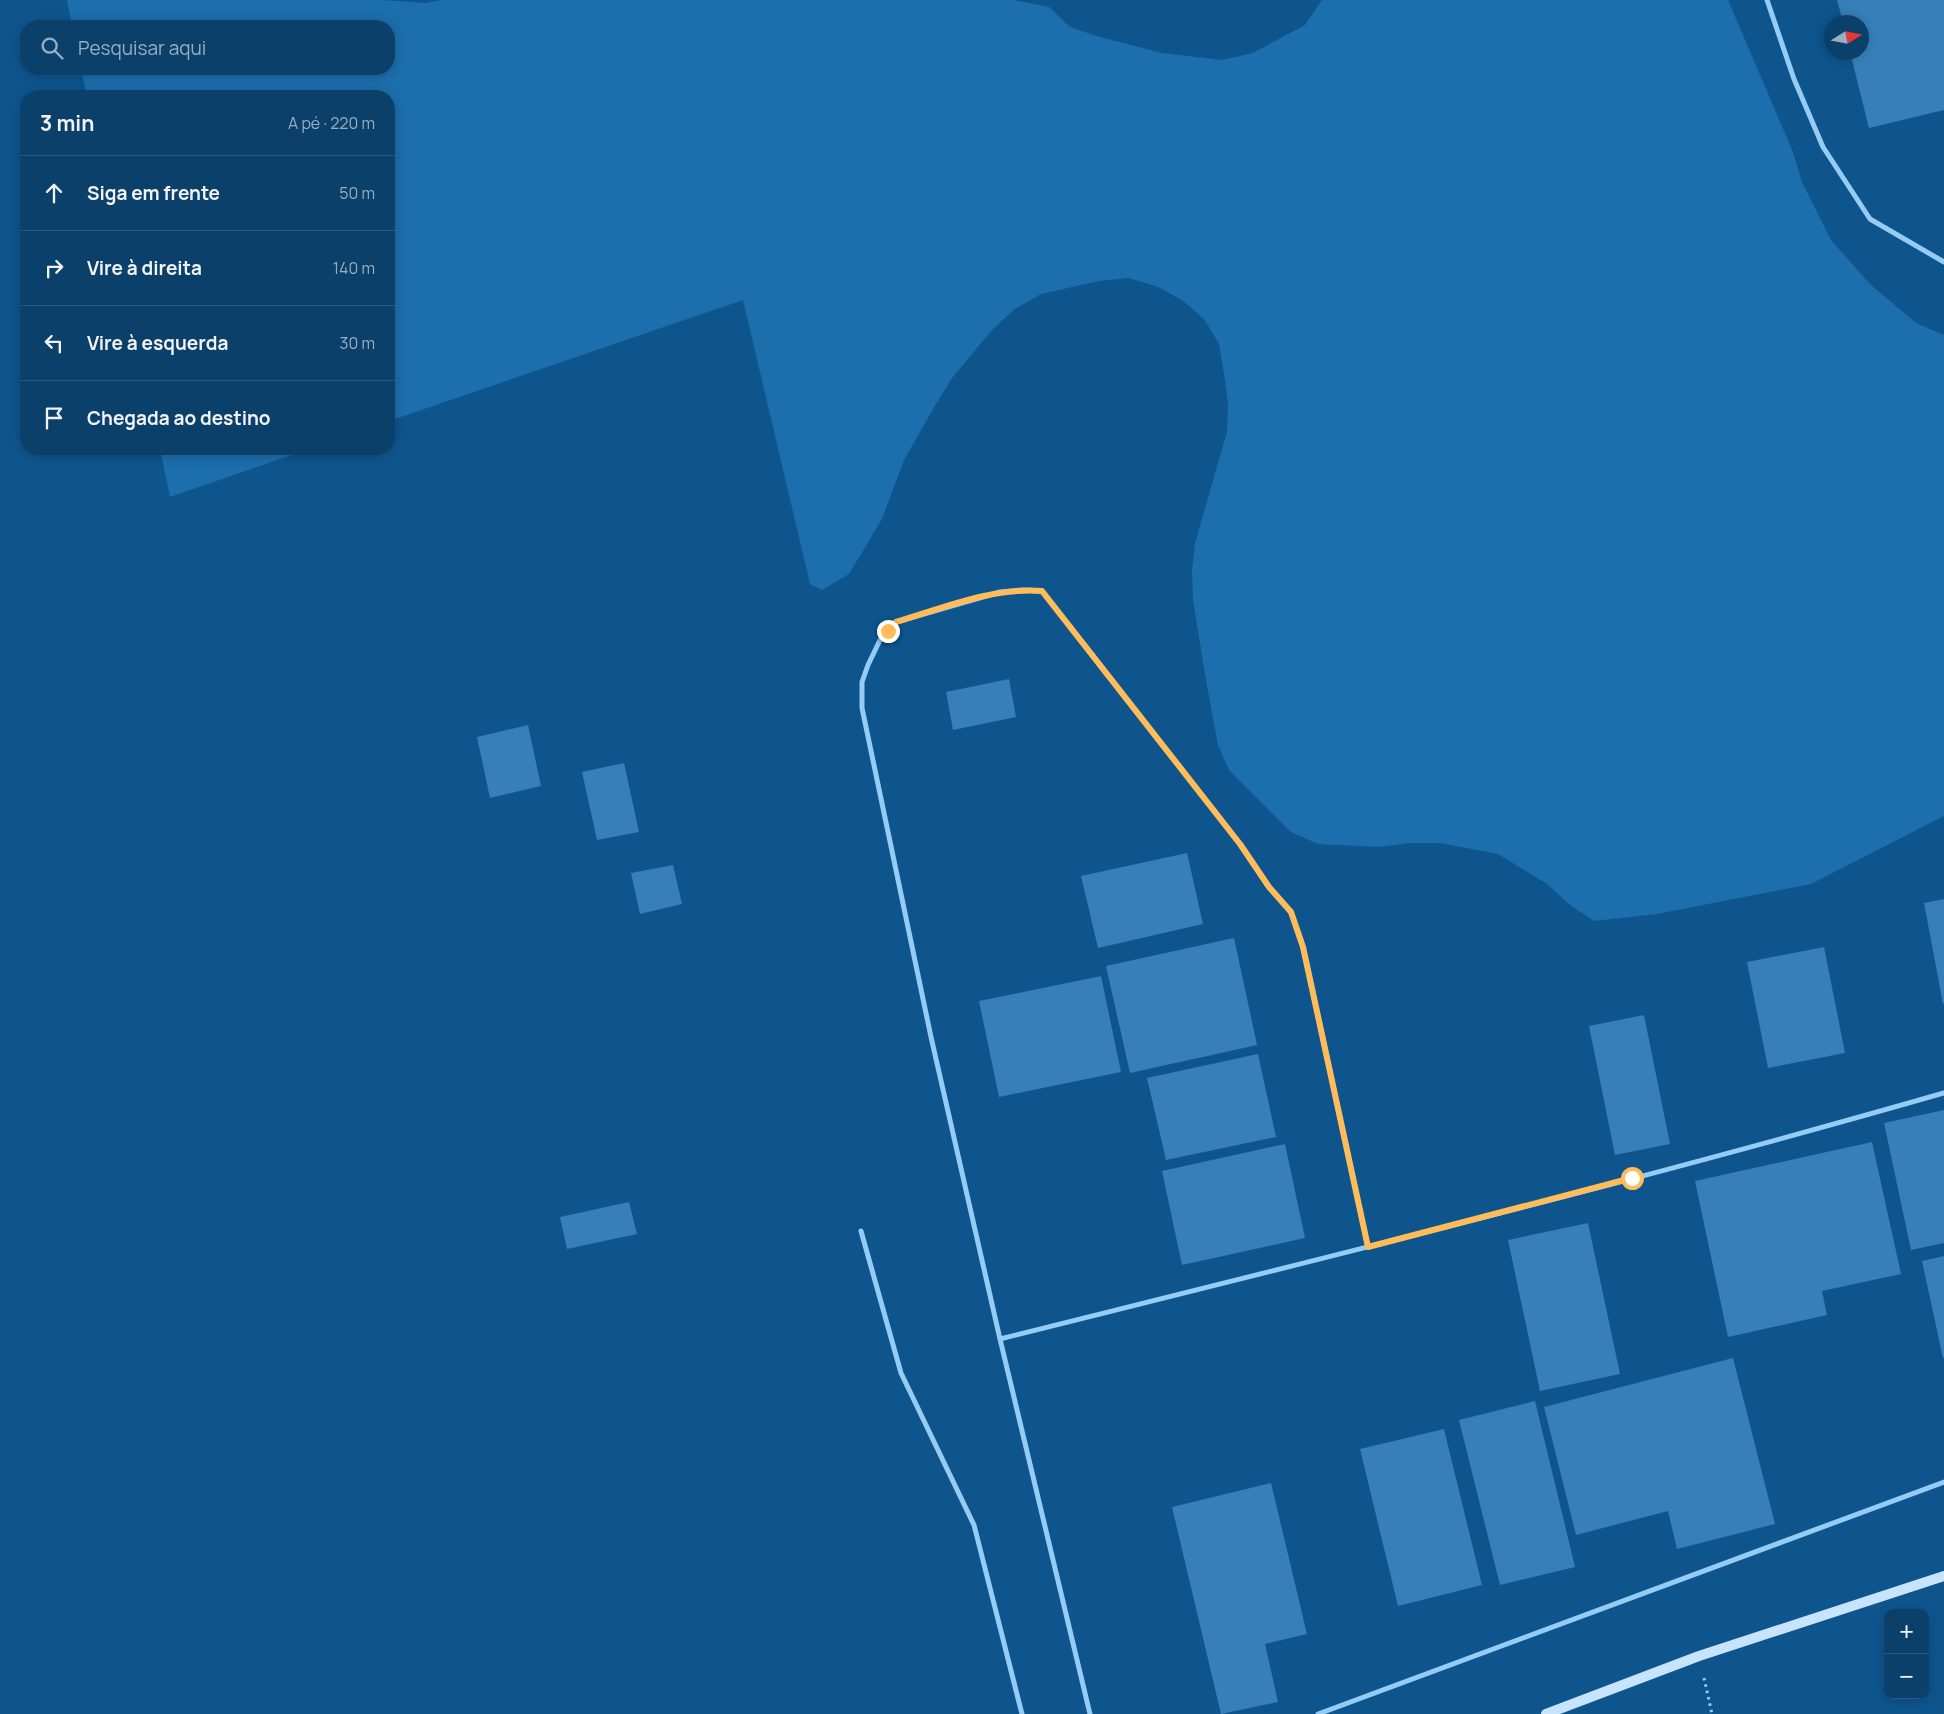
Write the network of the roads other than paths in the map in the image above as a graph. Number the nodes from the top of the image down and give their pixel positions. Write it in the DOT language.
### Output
graph roads {
  1 [pos="1767,0"];
  2 [pos="1944,262"];
  3 [pos="1944,1093"];
  4 [pos="861,1231"];
  5 [pos="1368,1247"];
  6 [pos="1000,1339"];
  7 [pos="1944,1482"];
  8 [pos="1944,1576"];
  9 [pos="1022,1714"];
  10 [pos="1090,1714"];
  11 [pos="1318,1714"];
  12 [pos="1546,1714"];
  1 -- 2 [label="street"];
  3 -- 5 [label="street"];
  4 -- 9 [label="street"];
  5 -- 6 [label="street"];
  5 -- 6 [label="street"];
  6 -- 10 [label="street"];
  7 -- 11 [label="street"];
  8 -- 12 [label="main road"];
}
